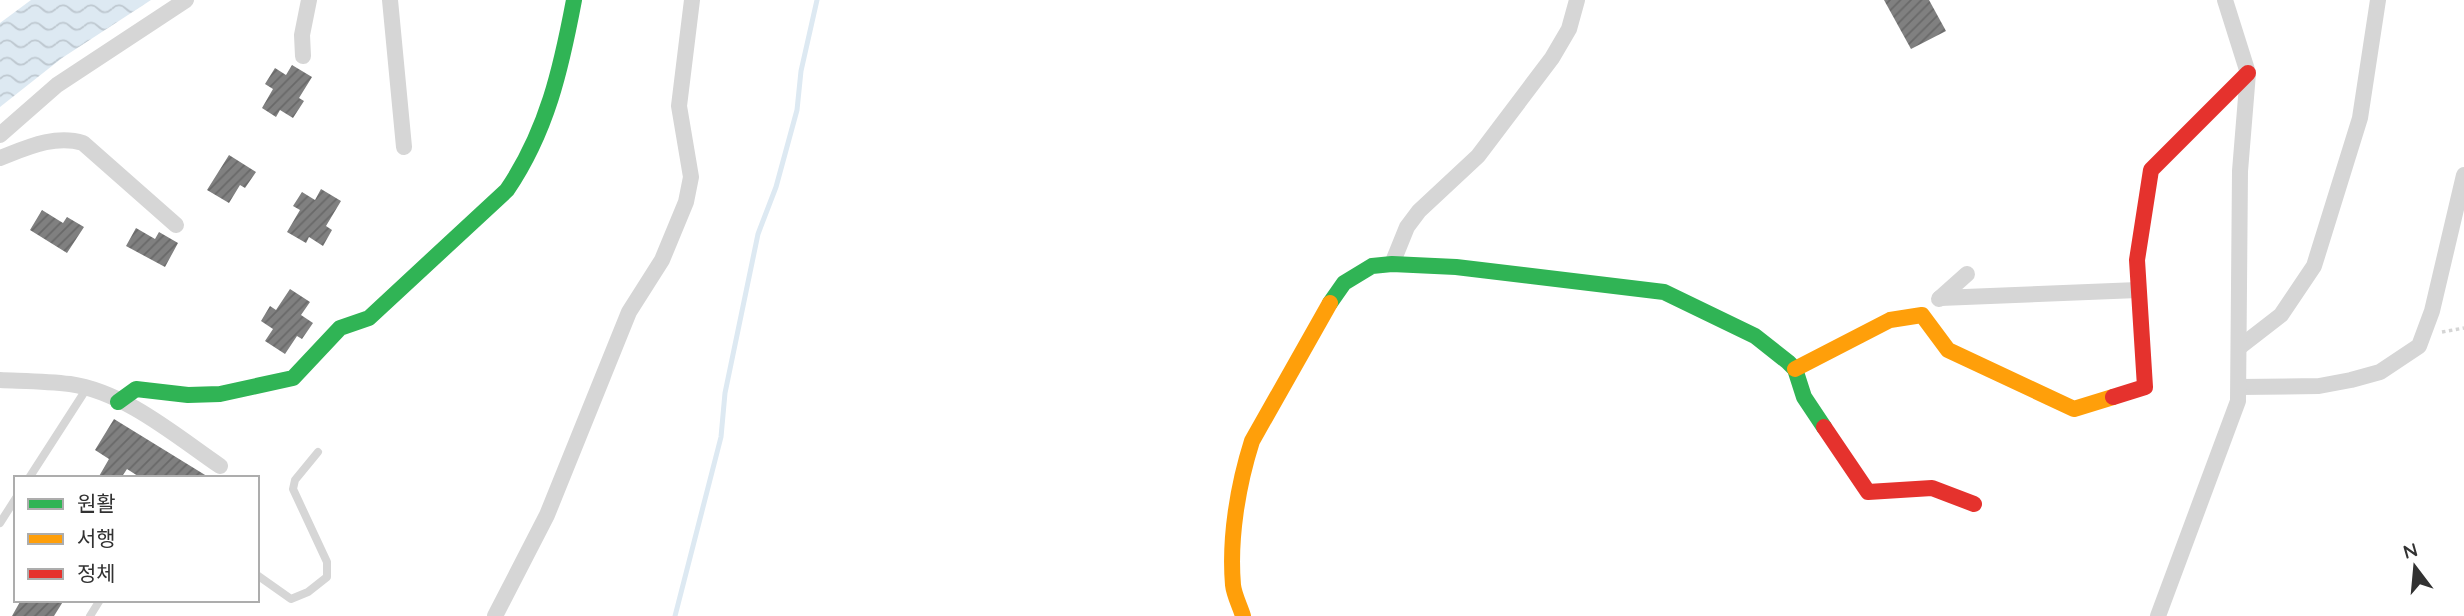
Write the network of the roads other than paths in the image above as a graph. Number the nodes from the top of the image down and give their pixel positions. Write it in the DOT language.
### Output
graph roads {
  1 [pos="186,0"];
  2 [pos="309,0"];
  3 [pos="390,0"];
  4 [pos="574,0"];
  5 [pos="692,0"];
  6 [pos="1577,0"];
  7 [pos="2378,0"];
  8 [pos="2229,2"];
  9 [pos="303,55"];
  10 [pos="2248,73"];
  11 [pos="0,135"];
  12 [pos="404,147"];
  13 [pos="0,158"];
  14 [pos="2464,175"];
  15 [pos="176,225"];
  16 [pos="1392,264"];
  17 [pos="1966,274"];
  18 [pos="2138,290"];
  19 [pos="1940,298"];
  20 [pos="1922,315"];
  21 [pos="2241,346"];
  22 [pos="1795,369"];
  23 [pos="0,380"];
  24 [pos="2239,387"];
  25 [pos="88,388"];
  26 [pos="118,401"];
  27 [pos="318,452"];
  28 [pos="220,466"];
  29 [pos="30,476"];
  30 [pos="14,501"];
  31 [pos="1973,504"];
  32 [pos="0,523"];
  33 [pos="259,576"];
  34 [pos="495,616"];
  35 [pos="1243,616"];
  36 [pos="2158,616"];
  1 -- 11 [label="street"];
  2 -- 9 [label="street"];
  3 -- 12 [label="street"];
  4 -- 26 [label="street"];
  5 -- 34 [label="street"];
  6 -- 16 [label="street"];
  7 -- 21 [label="street"];
  8 -- 10 [label="street"];
  10 -- 18 [label="street"];
  10 -- 21 [label="street"];
  13 -- 15 [label="street"];
  14 -- 24 [label="street"];
  16 -- 22 [label="street"];
  16 -- 35 [label="street"];
  17 -- 19 [label="street"];
  18 -- 19 [label="street"];
  18 -- 20 [label="street"];
  19 -- 20 [label="street"];
  20 -- 22 [label="street"];
  21 -- 24 [label="street"];
  22 -- 31 [label="street"];
  23 -- 25 [label="street"];
  24 -- 36 [label="street"];
  25 -- 26 [label="street"];
  25 -- 29 [label="lane"];
  26 -- 28 [label="street"];
  27 -- 33 [label="lane"];
  30 -- 32 [label="lane"];
}
